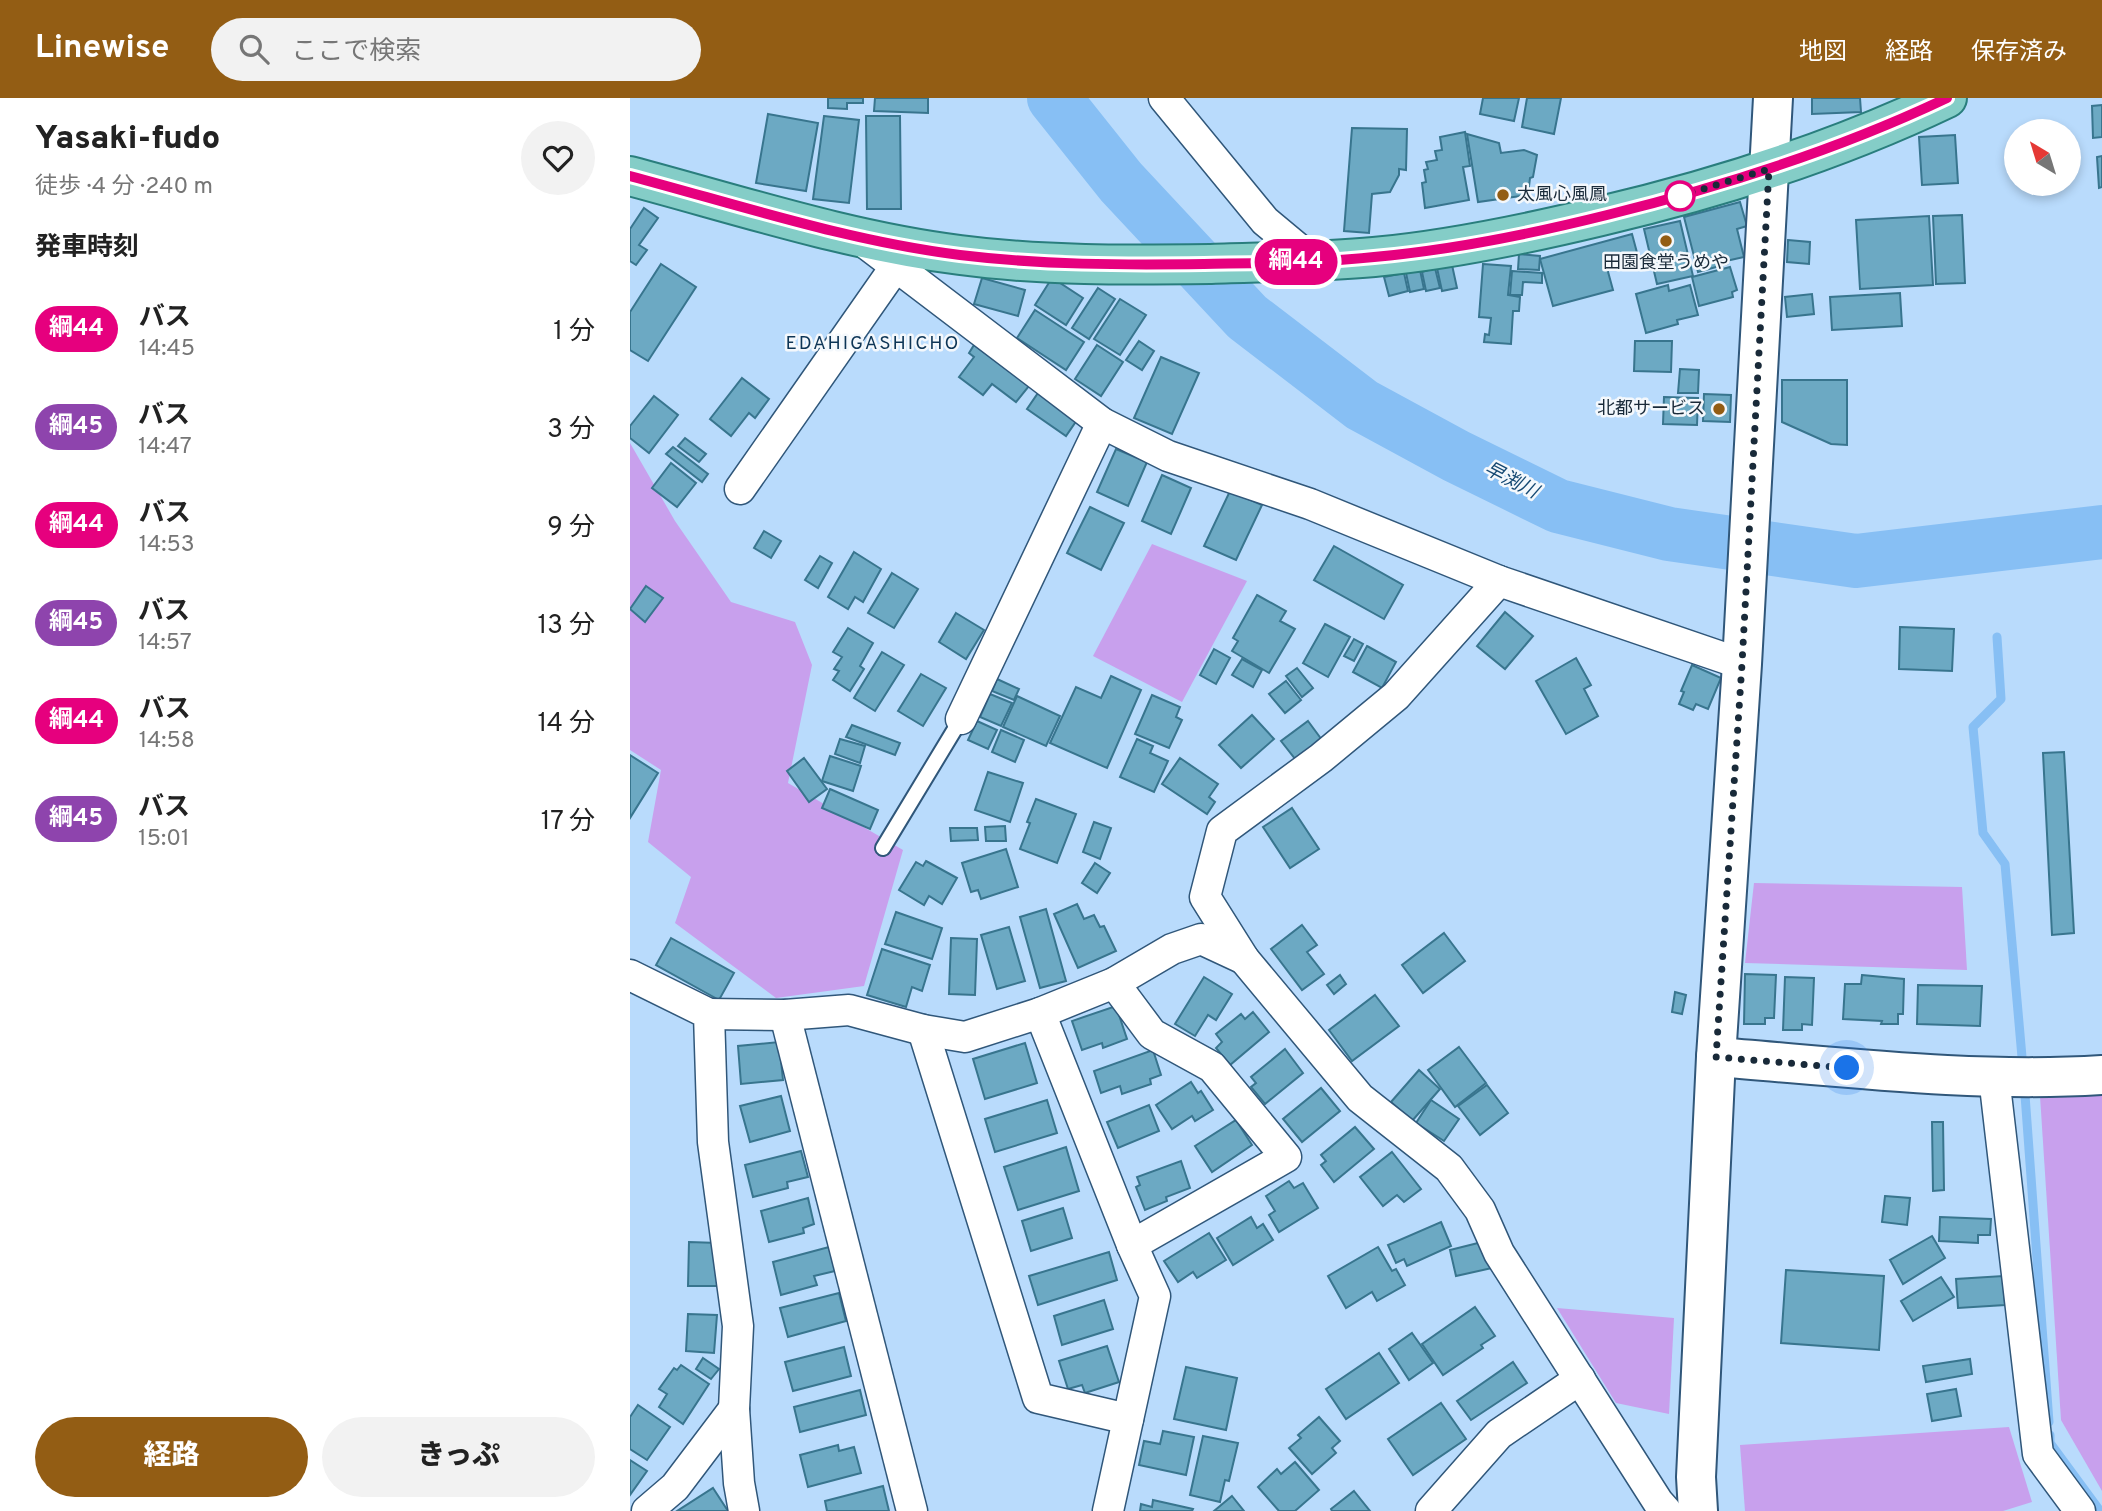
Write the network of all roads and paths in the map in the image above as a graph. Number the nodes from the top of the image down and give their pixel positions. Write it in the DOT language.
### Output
graph roads {
  1 [pos="1164,98"];
  2 [pos="1773,98"];
  3 [pos="1947,98"];
  4 [pos="1769,169"];
  5 [pos="630,176"];
  6 [pos="857,237"];
  7 [pos="1309,261"];
  8 [pos="897,266"];
  9 [pos="1102,423"];
  10 [pos="740,489"];
  11 [pos="1499,581"];
  12 [pos="1742,664"];
  13 [pos="961,719"];
  14 [pos="883,848"];
  15 [pos="1244,959"];
  16 [pos="630,975"];
  17 [pos="1114,983"];
  18 [pos="1040,1013"];
  19 [pos="709,1014"];
  20 [pos="785,1015"];
  21 [pos="923,1030"];
  22 [pos="1716,1057"];
  23 [pos="2102,1074"];
  24 [pos="1994,1077"];
  25 [pos="1132,1245"];
  26 [pos="1580,1379"];
  27 [pos="734,1409"];
  28 [pos="1128,1419"];
  29 [pos="647,1511"];
  30 [pos="744,1511"];
  31 [pos="912,1511"];
  32 [pos="1108,1511"];
  33 [pos="1431,1511"];
  34 [pos="1666,1511"];
  35 [pos="1698,1511"];
  36 [pos="2080,1511"];
  1 -- 7 [label="street"];
  2 -- 4 [label="street"];
  3 -- 4 [label="main road"];
  4 -- 7 [label="main road"];
  4 -- 12 [label="street"];
  5 -- 6 [label="main road"];
  6 -- 7 [label="main road"];
  6 -- 8 [label="street"];
  8 -- 9 [label="street"];
  8 -- 10 [label="street"];
  9 -- 11 [label="street"];
  9 -- 13 [label="street"];
  11 -- 12 [label="street"];
  11 -- 15 [label="street"];
  12 -- 22 [label="street"];
  13 -- 14 [label="lane"];
  15 -- 17 [label="street"];
  15 -- 26 [label="street"];
  16 -- 19 [label="street"];
  17 -- 18 [label="street"];
  17 -- 25 [label="street"];
  18 -- 21 [label="street"];
  18 -- 25 [label="street"];
  19 -- 20 [label="street"];
  19 -- 27 [label="street"];
  20 -- 21 [label="street"];
  20 -- 31 [label="street"];
  21 -- 28 [label="street"];
  22 -- 24 [label="street"];
  22 -- 35 [label="street"];
  23 -- 24 [label="street"];
  24 -- 36 [label="street"];
  25 -- 28 [label="street"];
  26 -- 33 [label="street"];
  26 -- 34 [label="street"];
  27 -- 29 [label="street"];
  27 -- 30 [label="street"];
  28 -- 32 [label="street"];
}
